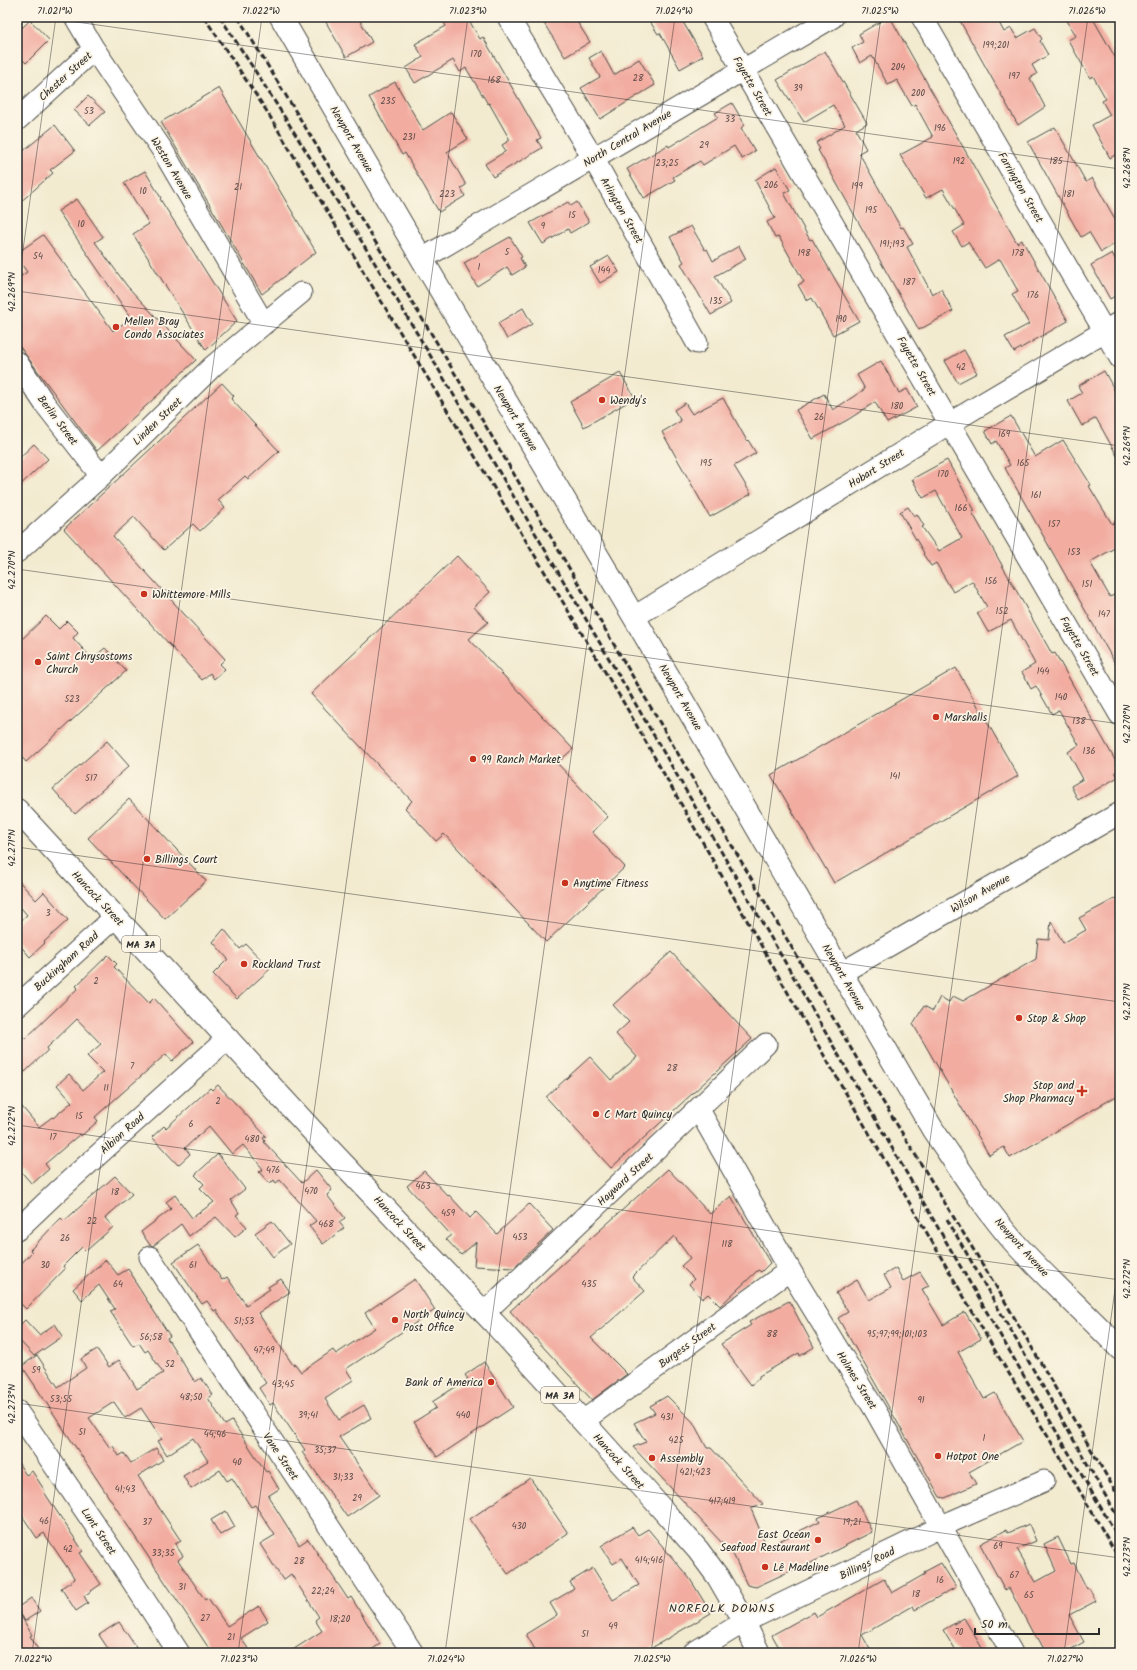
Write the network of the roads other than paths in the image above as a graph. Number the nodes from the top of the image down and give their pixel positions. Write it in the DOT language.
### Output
graph roads {
  1 [pos="75,17"];
  2 [pos="281,17"];
  3 [pos="508,17"];
  4 [pos="712,17"];
  5 [pos="833,17"];
  6 [pos="922,17"];
  7 [pos="94,50"];
  8 [pos="743,70"];
  9 [pos="17,120"];
  10 [pos="593,158"];
  11 [pos="422,259"];
  12 [pos="301,293"];
  13 [pos="264,324"];
  14 [pos="1112,327"];
  15 [pos="697,343"];
  16 [pos="1120,358"];
  17 [pos="17,362"];
  18 [pos="950,423"];
  19 [pos="100,476"];
  20 [pos="17,552"];
  21 [pos="634,617"];
  22 [pos="1120,715"];
  23 [pos="17,810"];
  24 [pos="1120,813"];
  25 [pos="115,917"];
  26 [pos="841,973"];
  27 [pos="17,1006"];
  28 [pos="228,1038"];
  29 [pos="766,1044"];
  30 [pos="699,1110"];
  31 [pos="17,1230"];
  32 [pos="150,1258"];
  33 [pos="790,1270"];
  34 [pos="484,1313"];
  35 [pos="1120,1349"];
  36 [pos="17,1411"];
  37 [pos="583,1421"];
  38 [pos="1044,1481"];
  39 [pos="941,1527"];
  40 [pos="744,1622"];
  41 [pos="179,1653"];
  42 [pos="412,1653"];
  43 [pos="693,1653"];
  44 [pos="759,1653"];
  45 [pos="1012,1653"];
  1 -- 7 [label="street, Weston Avenue"];
  2 -- 11 [label="main road, Newport Avenue"];
  3 -- 10 [label="street, Arlington Street"];
  4 -- 8 [label="street, Fayette Street"];
  5 -- 8 [label="street, North Central Avenue"];
  6 -- 14 [label="street, Farrington Street"];
  7 -- 9 [label="street, Chester Street"];
  7 -- 13 [label="street, Weston Avenue"];
  8 -- 10 [label="street, North Central Avenue"];
  8 -- 18 [label="street, Fayette Street"];
  10 -- 11 [label="street, North Central Avenue"];
  10 -- 15 [label="street, Arlington Street"];
  11 -- 21 [label="main road, Newport Avenue"];
  12 -- 13 [label="street, Linden Street"];
  13 -- 19 [label="street, Linden Street"];
  14 -- 16 [label="street, Farrington Street"];
  14 -- 18 [label="street, Hobart Street"];
  17 -- 19 [label="street, Berlin Street"];
  18 -- 21 [label="street, Hobart Street"];
  18 -- 22 [label="street, Fayette Street"];
  19 -- 20 [label="street, Linden Street"];
  21 -- 26 [label="main road, Newport Avenue"];
  23 -- 25 [label="main road, Hancock Street / MA 3A"];
  24 -- 26 [label="street, Wilson Avenue"];
  25 -- 27 [label="street, Buckingham Road"];
  25 -- 28 [label="main road, Hancock Street / MA 3A"];
  26 -- 35 [label="main road, Newport Avenue"];
  28 -- 31 [label="street, Albion Road"];
  28 -- 34 [label="main road, Hancock Street / MA 3A"];
  29 -- 30 [label="street, Hayward Street"];
  30 -- 33 [label="street, Holmes Street"];
  30 -- 34 [label="street, Hayward Street"];
  32 -- 42 [label="street, Vane Street"];
  33 -- 37 [label="street, Burgess Street"];
  33 -- 39 [label="street, Holmes Street"];
  34 -- 37 [label="main road, Hancock Street / MA 3A"];
  36 -- 41 [label="street, Lunt Street"];
  37 -- 40 [label="main road, Hancock Street / MA 3A"];
  38 -- 39 [label="street, Billings Road"];
  39 -- 40 [label="street, Billings Road"];
  39 -- 45 [label="street, Holmes Street"];
  40 -- 43 [label="street, Billings Road"];
  40 -- 44 [label="main road, Hancock Street / MA 3A"];
}
